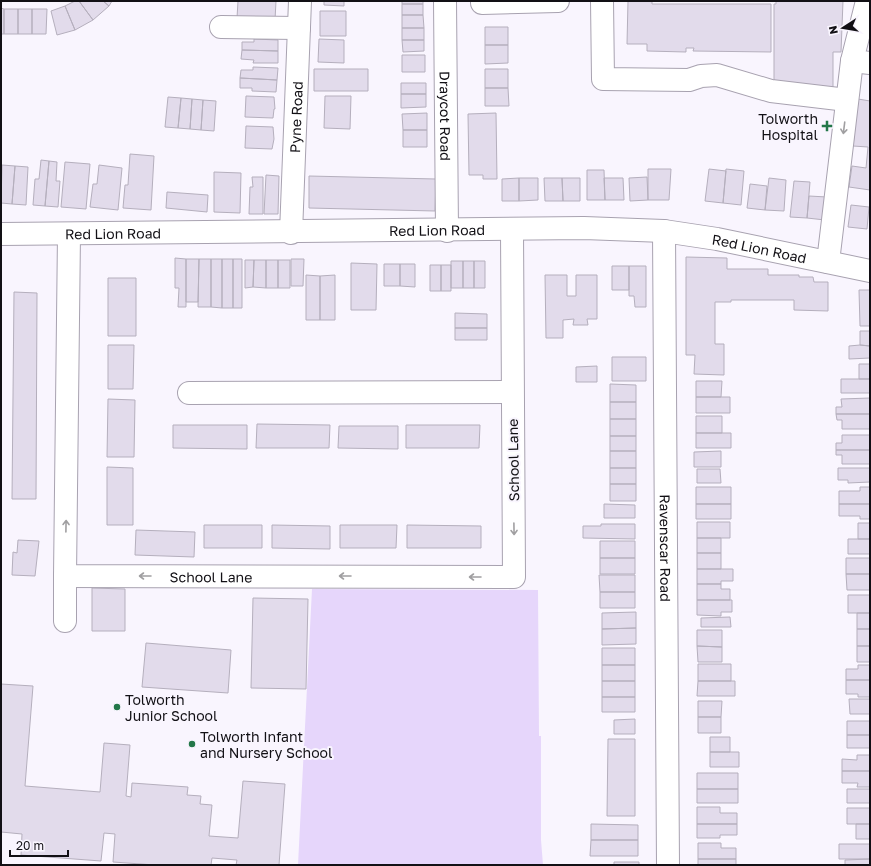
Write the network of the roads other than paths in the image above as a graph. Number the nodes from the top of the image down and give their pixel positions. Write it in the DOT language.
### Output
graph roads {
  1 [pos="300,1"];
  2 [pos="444,1"];
  3 [pos="558,1"];
  4 [pos="602,1"];
  5 [pos="867,1"];
  6 [pos="482,3"];
  7 [pos="221,27"];
  8 [pos="299,28"];
  9 [pos="861,62"];
  10 [pos="847,100"];
  11 [pos="512,230"];
  12 [pos="447,231"];
  13 [pos="664,231"];
  14 [pos="291,232"];
  15 [pos="1,234"];
  16 [pos="68,234"];
  17 [pos="828,262"];
  18 [pos="870,271"];
  19 [pos="512,392"];
  20 [pos="189,393"];
  21 [pos="65,576"];
  22 [pos="65,621"];
  23 [pos="668,865"];
  1 -- 8 [label="street, Pyne Road"];
  2 -- 12 [label="street, Draycot Road"];
  3 -- 6 [label="street"];
  4 -- 10 [label="street"];
  5 -- 9 [label="street"];
  7 -- 8 [label="street"];
  8 -- 14 [label="street, Pyne Road"];
  9 -- 10 [label="street"];
  10 -- 17 [label="street, one-way"];
  11 -- 12 [label="street, Red Lion Road"];
  11 -- 13 [label="street, Red Lion Road"];
  11 -- 19 [label="street, School Lane"];
  12 -- 14 [label="street, Red Lion Road"];
  13 -- 17 [label="street, Red Lion Road"];
  13 -- 23 [label="street, Ravenscar Road"];
  14 -- 16 [label="street, Red Lion Road"];
  15 -- 16 [label="street, Red Lion Road"];
  21 -- 16 [label="street, one-way"];
  17 -- 18 [label="street, Red Lion Road"];
  19 -- 20 [label="street"];
  19 -- 21 [label="street, School Lane, one-way"];
  21 -- 22 [label="street"];
}
